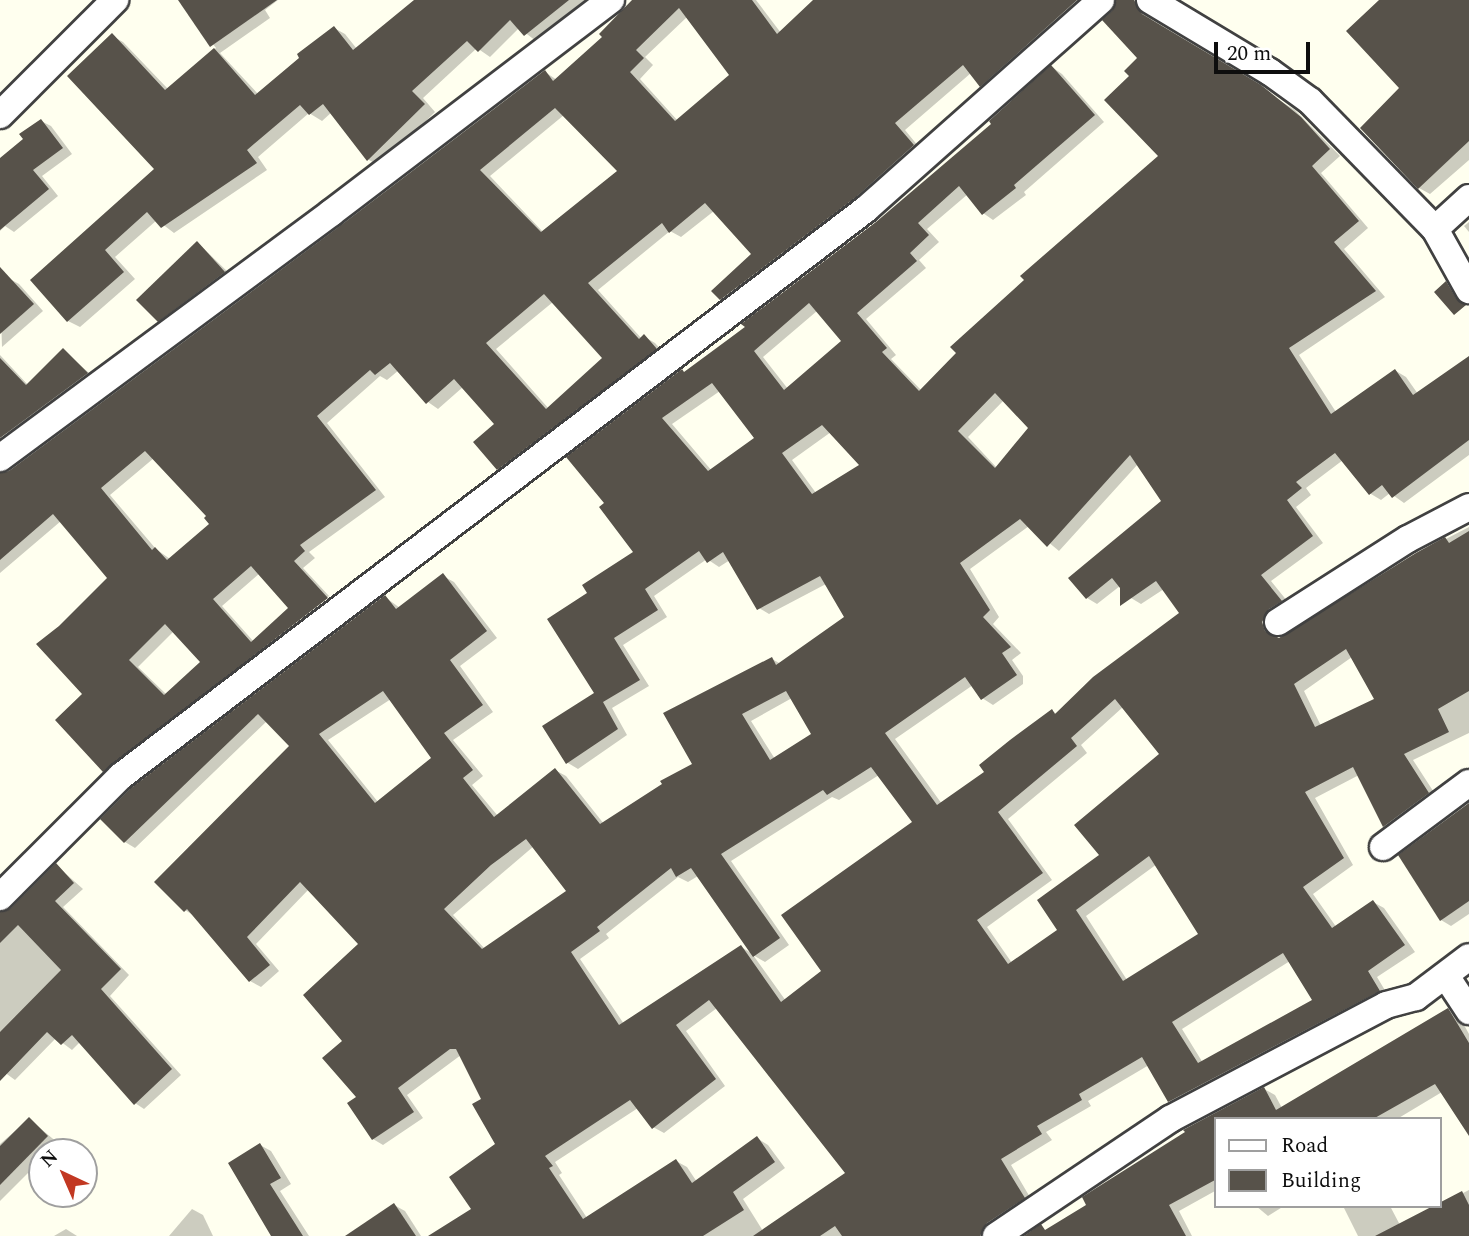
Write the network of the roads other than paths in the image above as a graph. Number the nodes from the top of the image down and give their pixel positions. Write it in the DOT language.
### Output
graph roads {
  1 [pos="115,0"];
  2 [pos="611,0"];
  3 [pos="1101,0"];
  4 [pos="1153,1"];
  5 [pos="0,115"];
  6 [pos="1469,198"];
  7 [pos="1434,229"];
  8 [pos="1469,290"];
  9 [pos="0,458"];
  10 [pos="1469,508"];
  11 [pos="1278,622"];
  12 [pos="1469,783"];
  13 [pos="1383,846"];
  14 [pos="0,897"];
  15 [pos="1469,957"];
  16 [pos="1446,976"];
  17 [pos="1469,1011"];
  18 [pos="996,1236"];
  1 -- 5 [label="street"];
  2 -- 9 [label="street"];
  3 -- 14 [label="street"];
  4 -- 7 [label="street"];
  6 -- 7 [label="street"];
  7 -- 8 [label="street"];
  10 -- 11 [label="street"];
  12 -- 13 [label="street"];
  15 -- 16 [label="street"];
  16 -- 17 [label="street"];
  16 -- 18 [label="street"];
}
